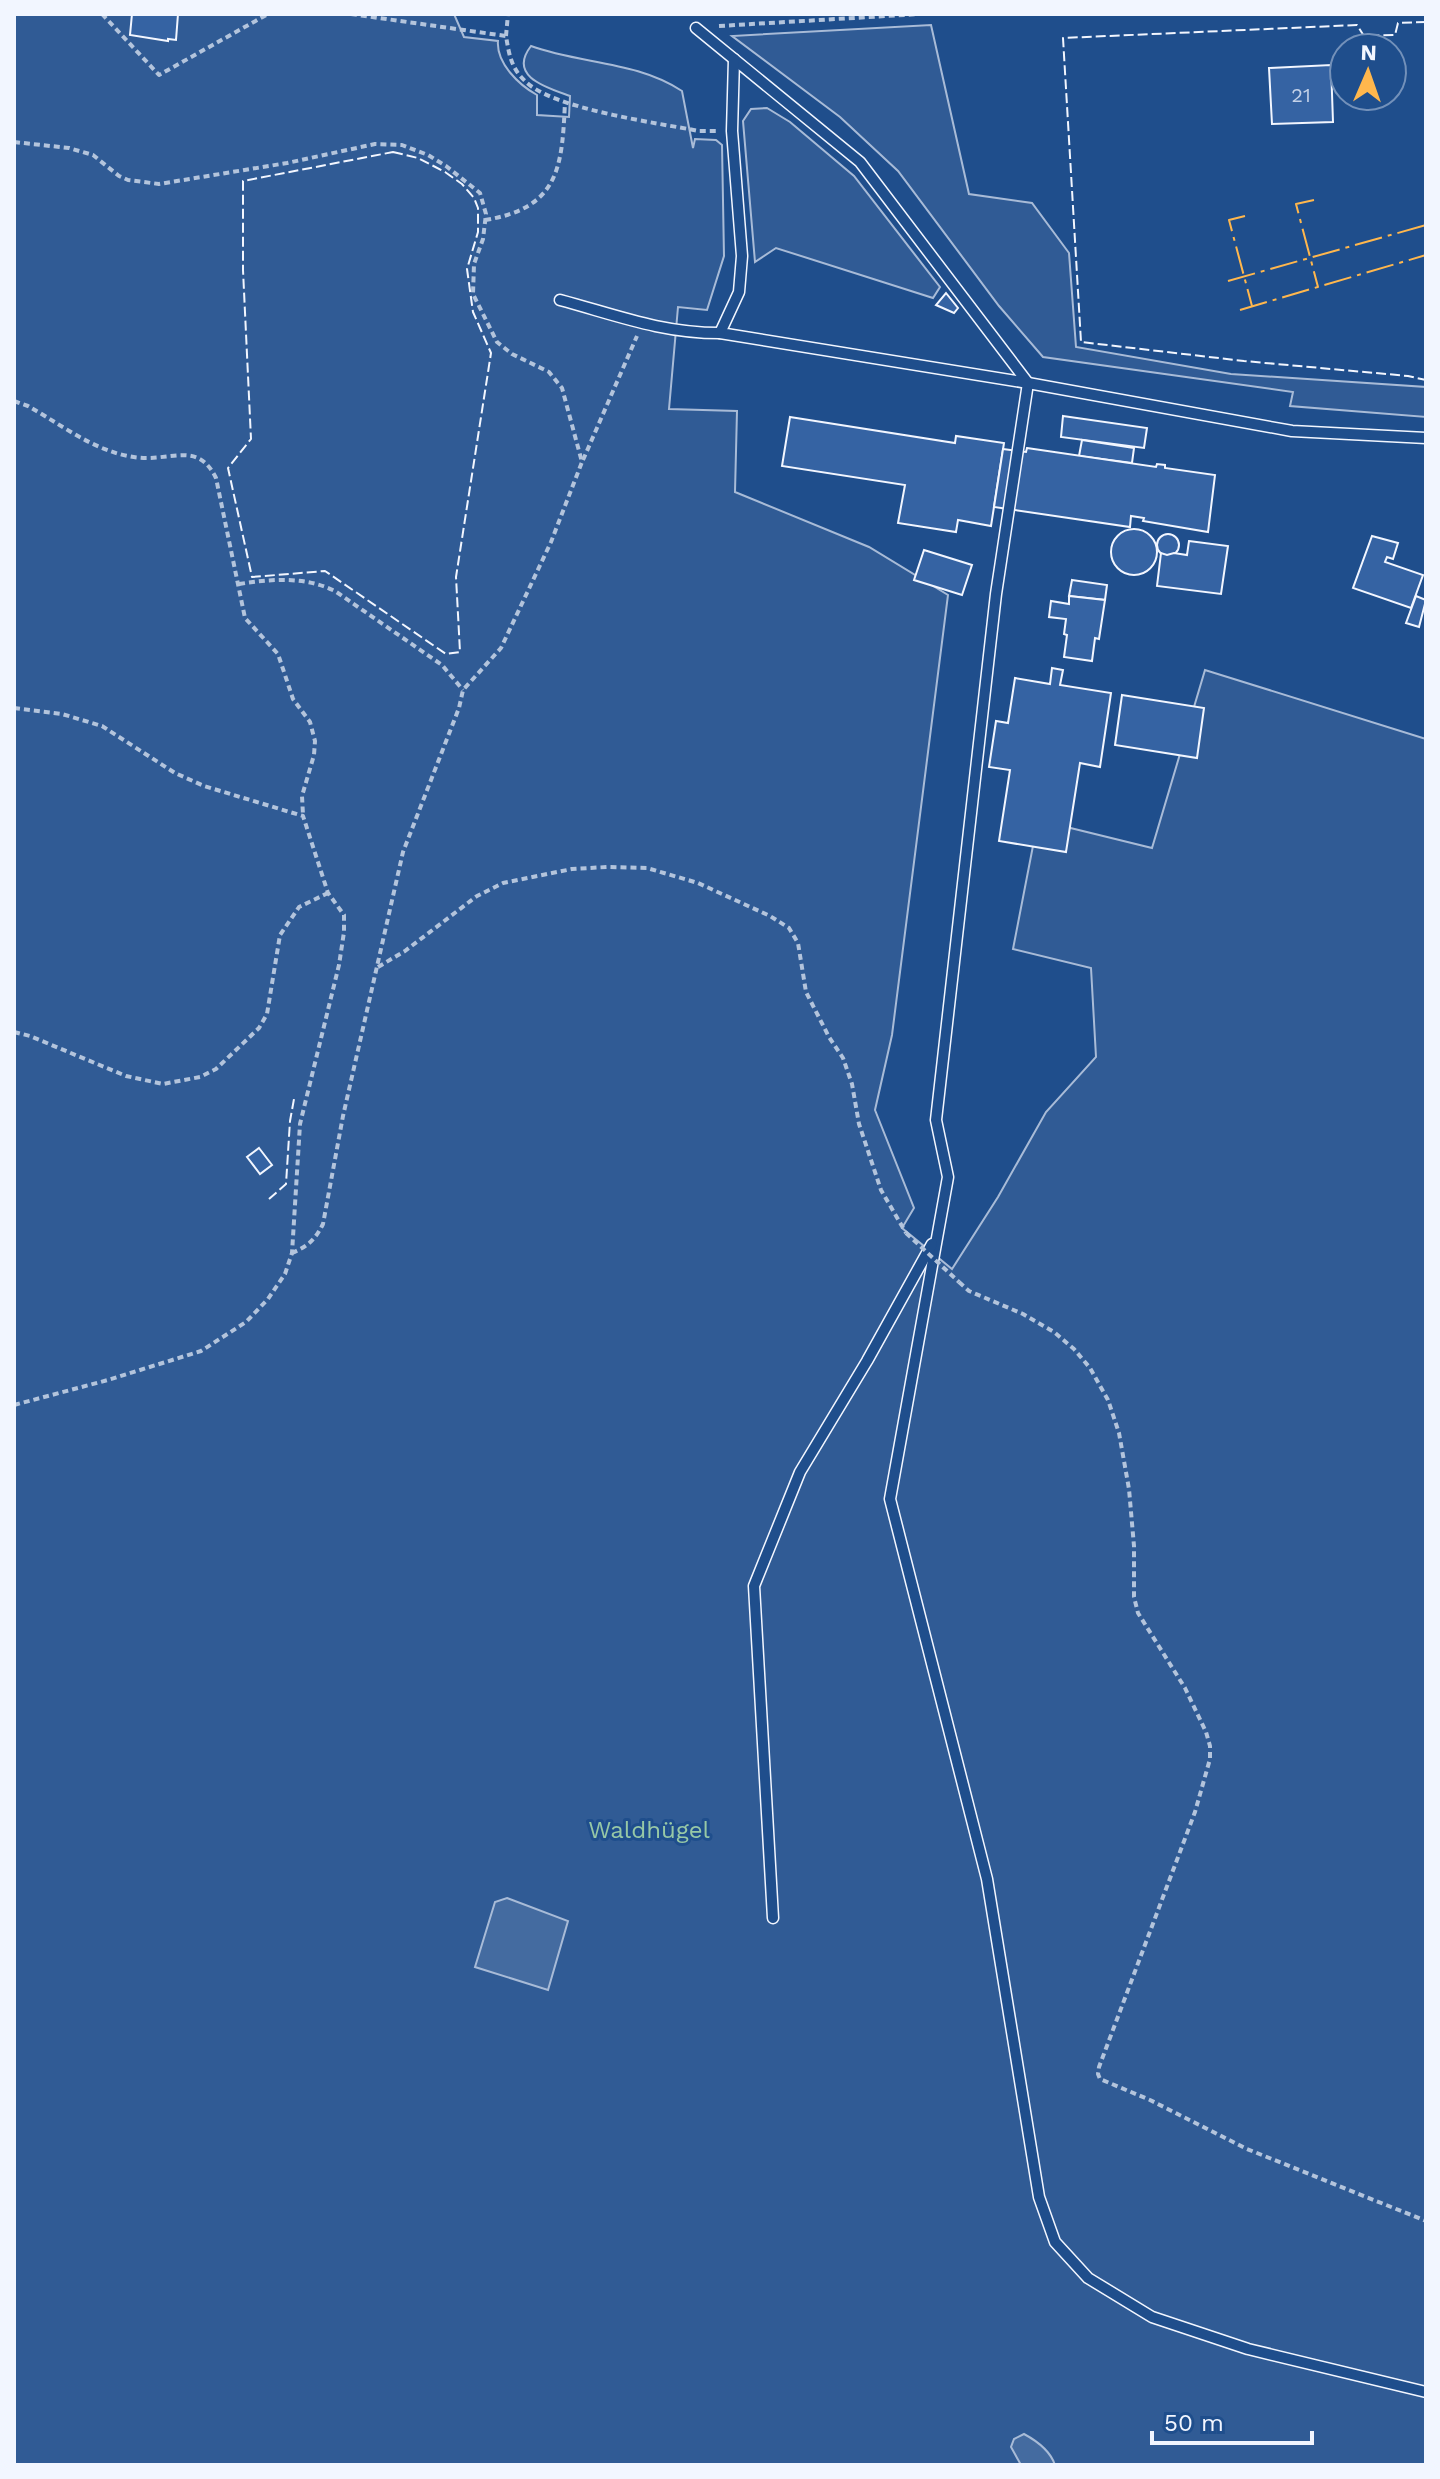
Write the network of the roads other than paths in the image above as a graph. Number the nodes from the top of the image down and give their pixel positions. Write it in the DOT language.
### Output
graph roads {
  1 [pos="696,28"];
  2 [pos="734,59"];
  3 [pos="560,300"];
  4 [pos="720,333"];
  5 [pos="1028,383"];
  6 [pos="1426,438"];
  7 [pos="937,1235"];
  8 [pos="773,1918"];
  9 [pos="1426,2392"];
  1 -- 2 [label="lane"];
  2 -- 4 [label="lane"];
  2 -- 5 [label="lane"];
  3 -- 4 [label="lane"];
  4 -- 5 [label="lane"];
  5 -- 6 [label="lane"];
  5 -- 7 [label="lane"];
  7 -- 8 [label="lane"];
  7 -- 9 [label="lane"];
}
